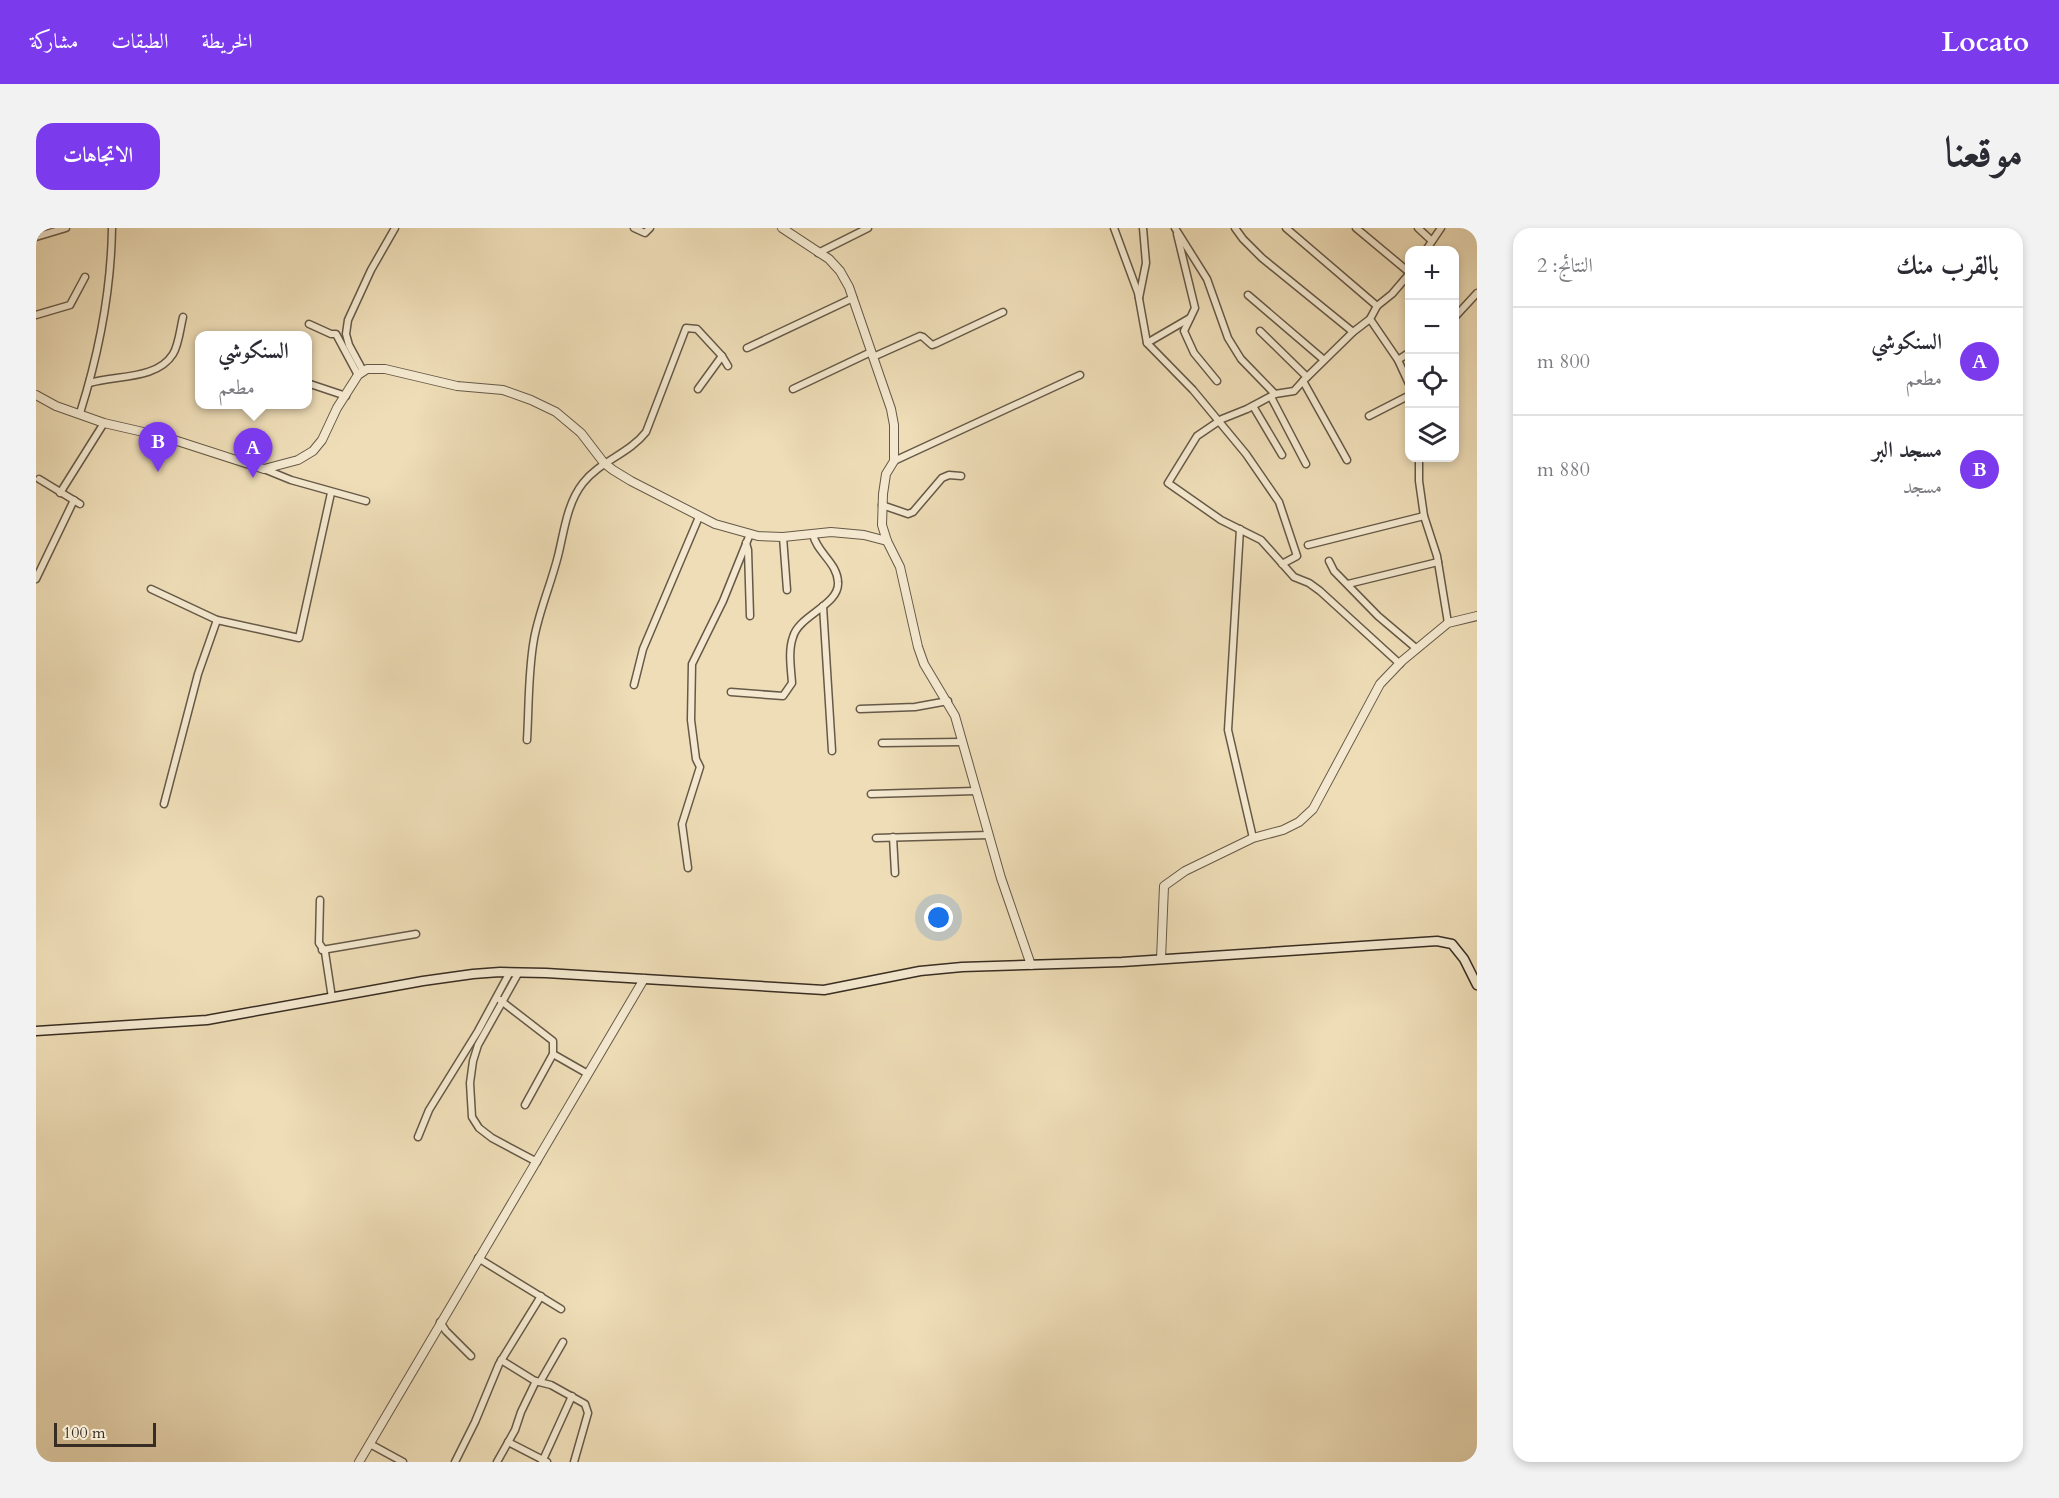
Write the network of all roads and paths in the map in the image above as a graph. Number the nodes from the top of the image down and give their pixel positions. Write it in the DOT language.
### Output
graph roads {
  1 [pos="66,228"];
  2 [pos="112,228"];
  3 [pos="395,228"];
  4 [pos="634,228"];
  5 [pos="650,228"];
  6 [pos="782,228"];
  7 [pos="868,228"];
  8 [pos="1114,228"];
  9 [pos="1143,228"];
  10 [pos="1175,228"];
  11 [pos="1235,228"];
  12 [pos="1286,228"];
  13 [pos="1356,228"];
  14 [pos="1418,228"];
  15 [pos="1441,228"];
  16 [pos="36,237"];
  17 [pos="1432,241"];
  18 [pos="1429,246"];
  19 [pos="818,253"];
  20 [pos="1405,269"];
  21 [pos="85,277"];
  22 [pos="1405,279"];
  23 [pos="1477,293"];
  24 [pos="1248,295"];
  25 [pos="852,298"];
  26 [pos="1139,299"];
  27 [pos="1377,306"];
  28 [pos="1003,312"];
  29 [pos="1459,313"];
  30 [pos="36,315"];
  31 [pos="183,318"];
  32 [pos="1190,318"];
  33 [pos="1370,319"];
  34 [pos="309,324"];
  35 [pos="1260,332"];
  36 [pos="1353,332"];
  37 [pos="1147,343"];
  38 [pos="747,348"];
  39 [pos="1407,354"];
  40 [pos="872,355"];
  41 [pos="722,356"];
  42 [pos="1324,360"];
  43 [pos="1398,360"];
  44 [pos="728,366"];
  45 [pos="361,373"];
  46 [pos="1080,375"];
  47 [pos="1405,375"];
  48 [pos="1305,379"];
  49 [pos="1217,381"];
  50 [pos="90,383"];
  51 [pos="312,384"];
  52 [pos="698,389"];
  53 [pos="794,389"];
  54 [pos="36,395"];
  55 [pos="1273,395"];
  56 [pos="346,396"];
  57 [pos="1405,398"];
  58 [pos="1253,406"];
  59 [pos="80,413"];
  60 [pos="1369,416"];
  61 [pos="1219,421"];
  62 [pos="104,423"];
  63 [pos="1282,455"];
  64 [pos="1347,460"];
  65 [pos="894,461"];
  66 [pos="1419,462"];
  67 [pos="604,463"];
  68 [pos="1306,464"];
  69 [pos="264,469"];
  70 [pos="961,476"];
  71 [pos="39,479"];
  72 [pos="60,493"];
  73 [pos="331,493"];
  74 [pos="74,500"];
  75 [pos="366,501"];
  76 [pos="80,504"];
  77 [pos="882,505"];
  78 [pos="1424,516"];
  79 [pos="699,517"];
  80 [pos="1240,529"];
  81 [pos="750,534"];
  82 [pos="813,534"];
  83 [pos="783,537"];
  84 [pos="887,541"];
  85 [pos="746,543"];
  86 [pos="1308,545"];
  87 [pos="1329,561"];
  88 [pos="1438,561"];
  89 [pos="1282,564"];
  90 [pos="36,579"];
  91 [pos="1348,584"];
  92 [pos="151,589"];
  93 [pos="787,590"];
  94 [pos="823,606"];
  95 [pos="750,616"];
  96 [pos="1477,616"];
  97 [pos="217,620"];
  98 [pos="1448,623"];
  99 [pos="1417,649"];
  100 [pos="1400,664"];
  101 [pos="634,685"];
  102 [pos="731,692"];
  103 [pos="948,701"];
  104 [pos="860,709"];
  105 [pos="527,740"];
  106 [pos="961,742"];
  107 [pos="882,743"];
  108 [pos="832,751"];
  109 [pos="975,791"];
  110 [pos="871,794"];
  111 [pos="164,804"];
  112 [pos="989,835"];
  113 [pos="894,837"];
  114 [pos="876,838"];
  115 [pos="1253,838"];
  116 [pos="688,868"];
  117 [pos="895,873"];
  118 [pos="320,900"];
  119 [pos="416,934"];
  120 [pos="322,950"];
  121 [pos="1161,959"];
  122 [pos="1031,965"];
  123 [pos="510,972"];
  124 [pos="519,972"];
  125 [pos="644,979"];
  126 [pos="1477,985"];
  127 [pos="497,996"];
  128 [pos="332,998"];
  129 [pos="503,1003"];
  130 [pos="36,1032"];
  131 [pos="553,1054"];
  132 [pos="588,1074"];
  133 [pos="525,1105"];
  134 [pos="418,1137"];
  135 [pos="537,1162"];
  136 [pos="478,1258"];
  137 [pos="541,1296"];
  138 [pos="561,1309"];
  139 [pos="440,1322"];
  140 [pos="563,1342"];
  141 [pos="471,1356"];
  142 [pos="501,1360"];
  143 [pos="538,1381"];
  144 [pos="572,1396"];
  145 [pos="508,1442"];
  146 [pos="370,1444"];
  147 [pos="544,1461"];
  148 [pos="359,1462"];
  149 [pos="403,1462"];
  150 [pos="455,1462"];
  151 [pos="497,1462"];
  152 [pos="574,1462"];
  1 -- 16 [label="street"];
  2 -- 50 [label="street"];
  3 -- 45 [label="street"];
  4 -- 5 [label="street"];
  6 -- 19 [label="street"];
  7 -- 19 [label="street"];
  8 -- 26 [label="street"];
  9 -- 26 [label="street"];
  10 -- 32 [label="street"];
  10 -- 55 [label="street"];
  11 -- 36 [label="street"];
  12 -- 27 [label="street"];
  13 -- 20 [label="street"];
  14 -- 17 [label="street"];
  15 -- 17 [label="street"];
  17 -- 18 [label="street"];
  19 -- 25 [label="street"];
  21 -- 30 [label="street"];
  22 -- 27 [label="street"];
  23 -- 29 [label="street"];
  24 -- 42 [label="street"];
  25 -- 38 [label="street"];
  25 -- 40 [label="street"];
  26 -- 37 [label="street"];
  27 -- 33 [label="street"];
  28 -- 40 [label="street"];
  31 -- 50 [label="street"];
  32 -- 37 [label="street"];
  32 -- 49 [label="street"];
  33 -- 36 [label="street"];
  33 -- 43 [label="street"];
  34 -- 45 [label="street"];
  35 -- 48 [label="street"];
  36 -- 42 [label="street"];
  37 -- 61 [label="street"];
  39 -- 43 [label="street"];
  40 -- 53 [label="street"];
  40 -- 65 [label="street"];
  41 -- 44 [label="street"];
  41 -- 52 [label="street"];
  41 -- 67 [label="street"];
  42 -- 48 [label="street"];
  43 -- 47 [label="street"];
  45 -- 56 [label="street"];
  45 -- 67 [label="street"];
  46 -- 65 [label="street"];
  48 -- 55 [label="street"];
  48 -- 64 [label="street"];
  50 -- 59 [label="street"];
  51 -- 56 [label="street"];
  54 -- 59 [label="street"];
  55 -- 58 [label="street"];
  55 -- 68 [label="street"];
  56 -- 69 [label="street"];
  57 -- 60 [label="street"];
  58 -- 61 [label="street"];
  58 -- 63 [label="street"];
  59 -- 62 [label="street"];
  61 -- 80 [label="street"];
  61 -- 89 [label="street"];
  62 -- 69 [label="street"];
  62 -- 72 [label="street"];
  65 -- 77 [label="street"];
  66 -- 78 [label="street"];
  67 -- 79 [label="street"];
  67 -- 105 [label="street"];
  69 -- 73 [label="street"];
  70 -- 77 [label="street"];
  71 -- 72 [label="street"];
  72 -- 74 [label="street"];
  73 -- 75 [label="street"];
  73 -- 97 [label="street"];
  74 -- 76 [label="street"];
  74 -- 90 [label="street"];
  77 -- 84 [label="street"];
  78 -- 86 [label="street"];
  78 -- 88 [label="street"];
  79 -- 81 [label="street"];
  79 -- 101 [label="street"];
  80 -- 89 [label="street"];
  80 -- 115 [label="street"];
  81 -- 83 [label="street"];
  81 -- 85 [label="street"];
  82 -- 83 [label="street"];
  82 -- 84 [label="street"];
  82 -- 94 [label="street"];
  83 -- 93 [label="street"];
  84 -- 103 [label="street"];
  85 -- 95 [label="street"];
  85 -- 116 [label="street"];
  87 -- 91 [label="street"];
  88 -- 91 [label="street"];
  88 -- 98 [label="street"];
  89 -- 100 [label="street"];
  91 -- 99 [label="street"];
  92 -- 97 [label="street"];
  94 -- 102 [label="street"];
  94 -- 108 [label="street"];
  96 -- 98 [label="street"];
  97 -- 111 [label="street"];
  98 -- 99 [label="street"];
  99 -- 100 [label="street"];
  100 -- 115 [label="street"];
  103 -- 104 [label="street"];
  103 -- 106 [label="street"];
  106 -- 107 [label="street"];
  106 -- 109 [label="street"];
  109 -- 110 [label="street"];
  109 -- 112 [label="street"];
  112 -- 113 [label="street"];
  112 -- 122 [label="street"];
  113 -- 114 [label="street"];
  113 -- 117 [label="street"];
  115 -- 121 [label="street"];
  118 -- 120 [label="street"];
  119 -- 120 [label="street"];
  120 -- 128 [label="street"];
  121 -- 122 [label="main road"];
  121 -- 126 [label="main road"];
  122 -- 125 [label="main road"];
  123 -- 124 [label="main road"];
  123 -- 127 [label="street"];
  123 -- 128 [label="main road"];
  124 -- 125 [label="main road"];
  124 -- 129 [label="street"];
  125 -- 132 [label="street"];
  127 -- 129 [label="street"];
  127 -- 134 [label="street"];
  128 -- 130 [label="main road"];
  129 -- 131 [label="street"];
  129 -- 135 [label="street"];
  131 -- 132 [label="street"];
  131 -- 133 [label="street"];
  132 -- 135 [label="street"];
  135 -- 136 [label="street"];
  136 -- 137 [label="street"];
  136 -- 139 [label="street"];
  137 -- 138 [label="street"];
  137 -- 142 [label="street"];
  139 -- 141 [label="street"];
  139 -- 146 [label="street"];
  140 -- 143 [label="street"];
  142 -- 143 [label="street"];
  142 -- 150 [label="street"];
  143 -- 144 [label="street"];
  143 -- 145 [label="street"];
  144 -- 147 [label="street"];
  144 -- 152 [label="street"];
  145 -- 147 [label="street"];
  145 -- 151 [label="street"];
  146 -- 148 [label="street"];
  146 -- 149 [label="street"];
}
